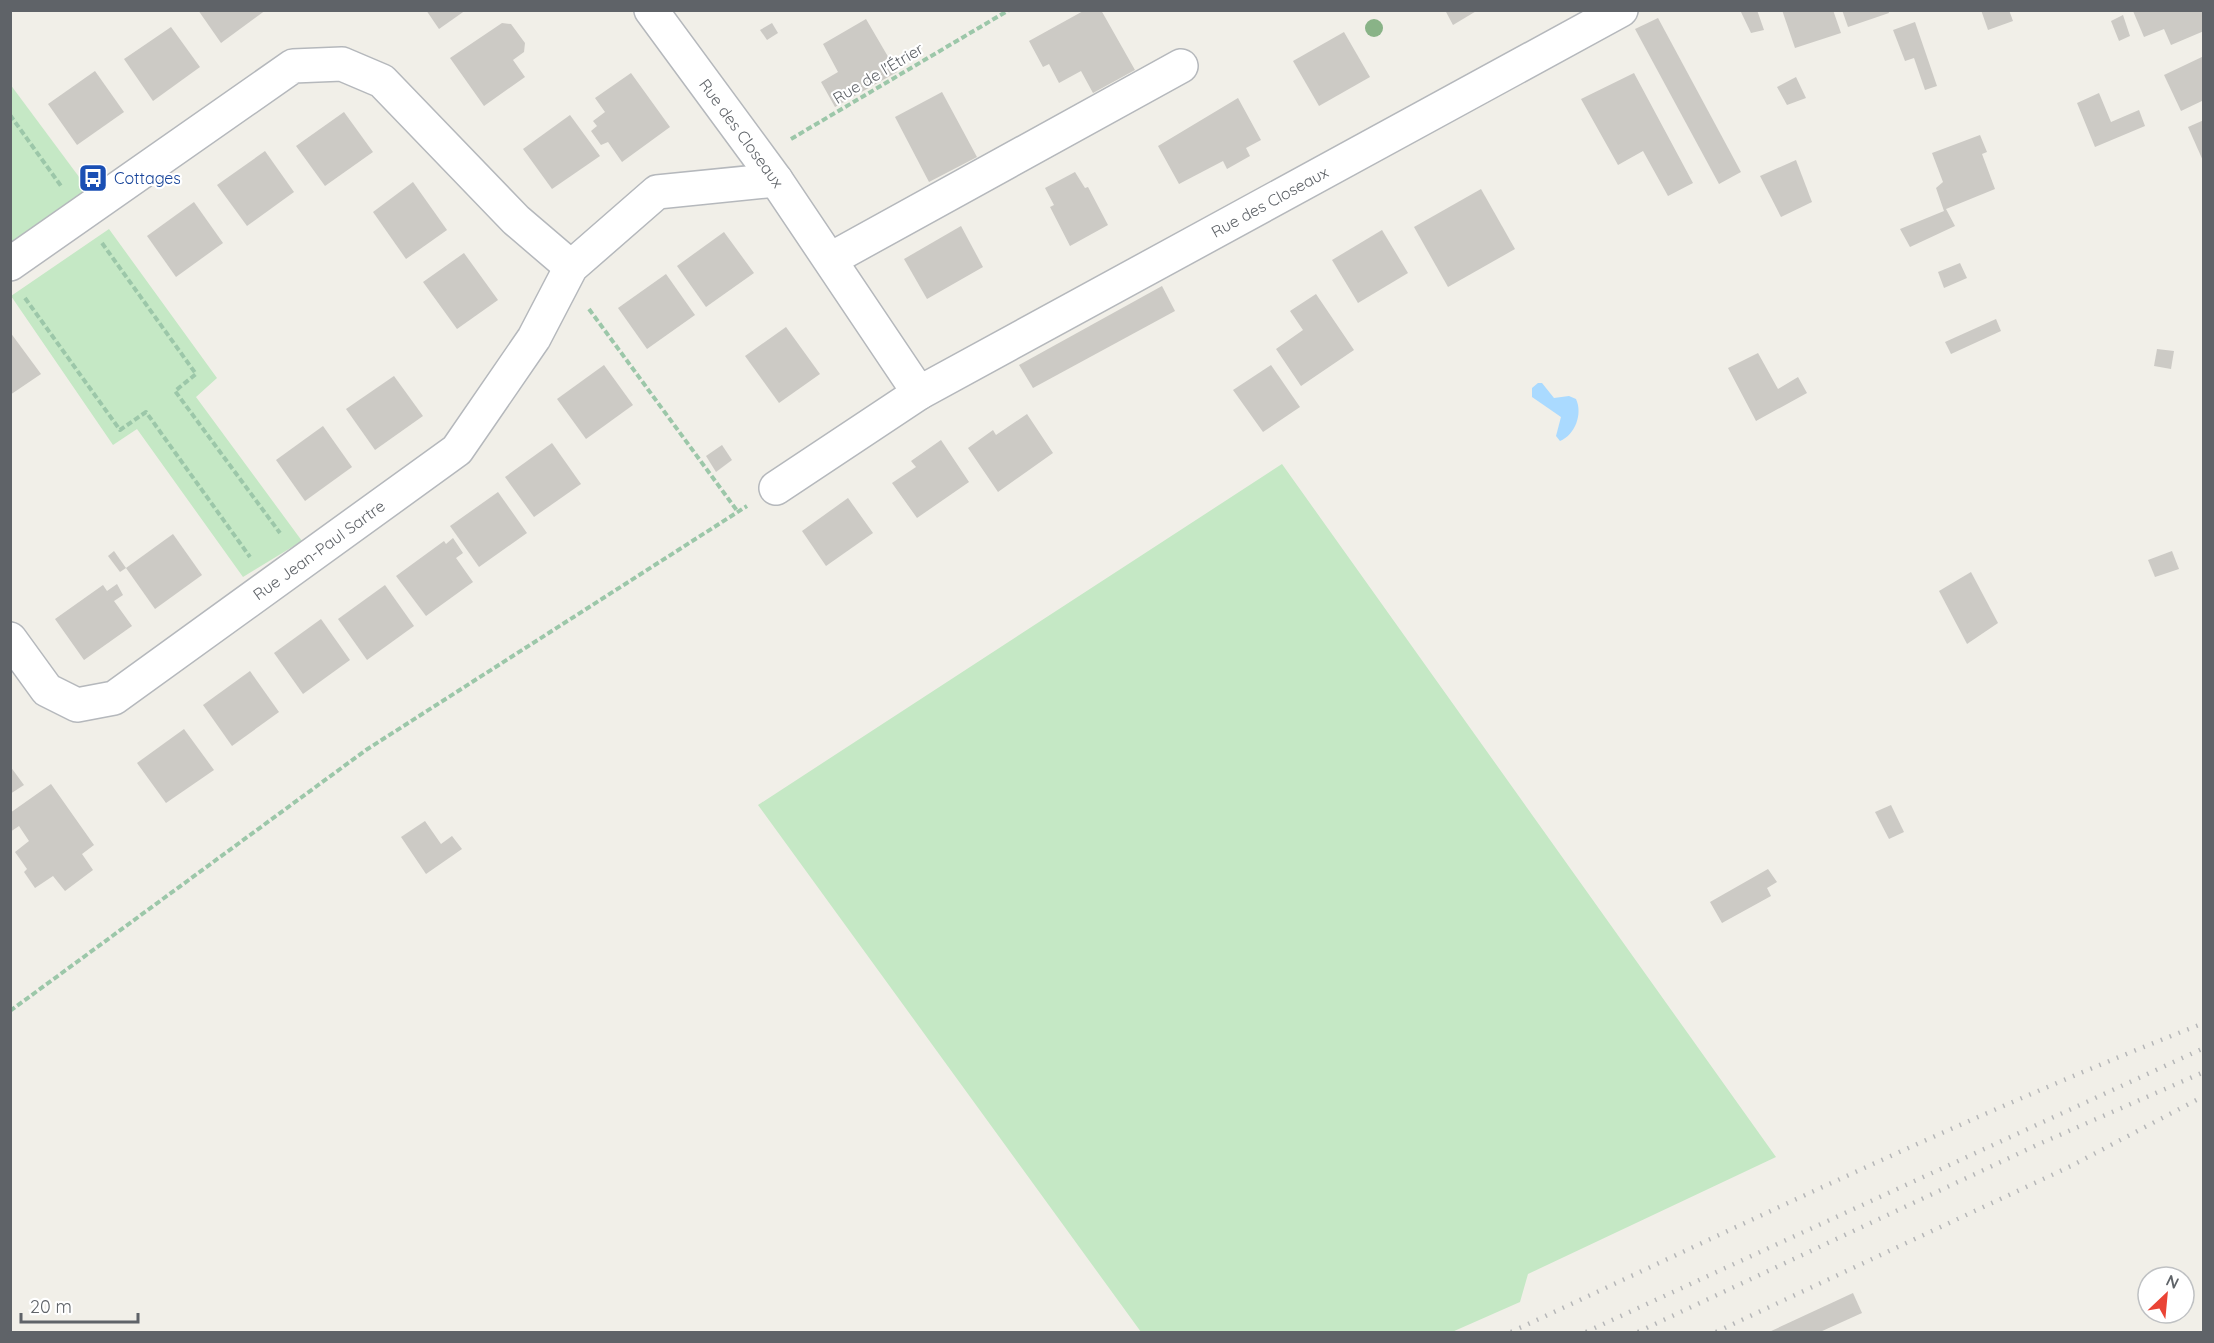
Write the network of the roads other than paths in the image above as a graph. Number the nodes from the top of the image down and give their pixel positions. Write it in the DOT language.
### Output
graph roads {
  1 [pos="651,10"];
  2 [pos="1621,10"];
  3 [pos="1181,66"];
  4 [pos="768,169"];
  5 [pos="831,259"];
  6 [pos="10,264"];
  7 [pos="571,267"];
  8 [pos="919,393"];
  9 [pos="776,488"];
  10 [pos="10,639"];
  1 -- 4 [label="street, Rue des Closeaux"];
  2 -- 8 [label="street, Rue des Closeaux"];
  3 -- 5 [label="street"];
  4 -- 5 [label="street, Rue des Closeaux"];
  4 -- 7 [label="street, Rue Jean-Paul Sartre"];
  5 -- 8 [label="street, Rue des Closeaux"];
  6 -- 7 [label="street"];
  7 -- 10 [label="street, Rue Jean-Paul Sartre"];
  8 -- 9 [label="street, Rue des Closeaux"];
}
